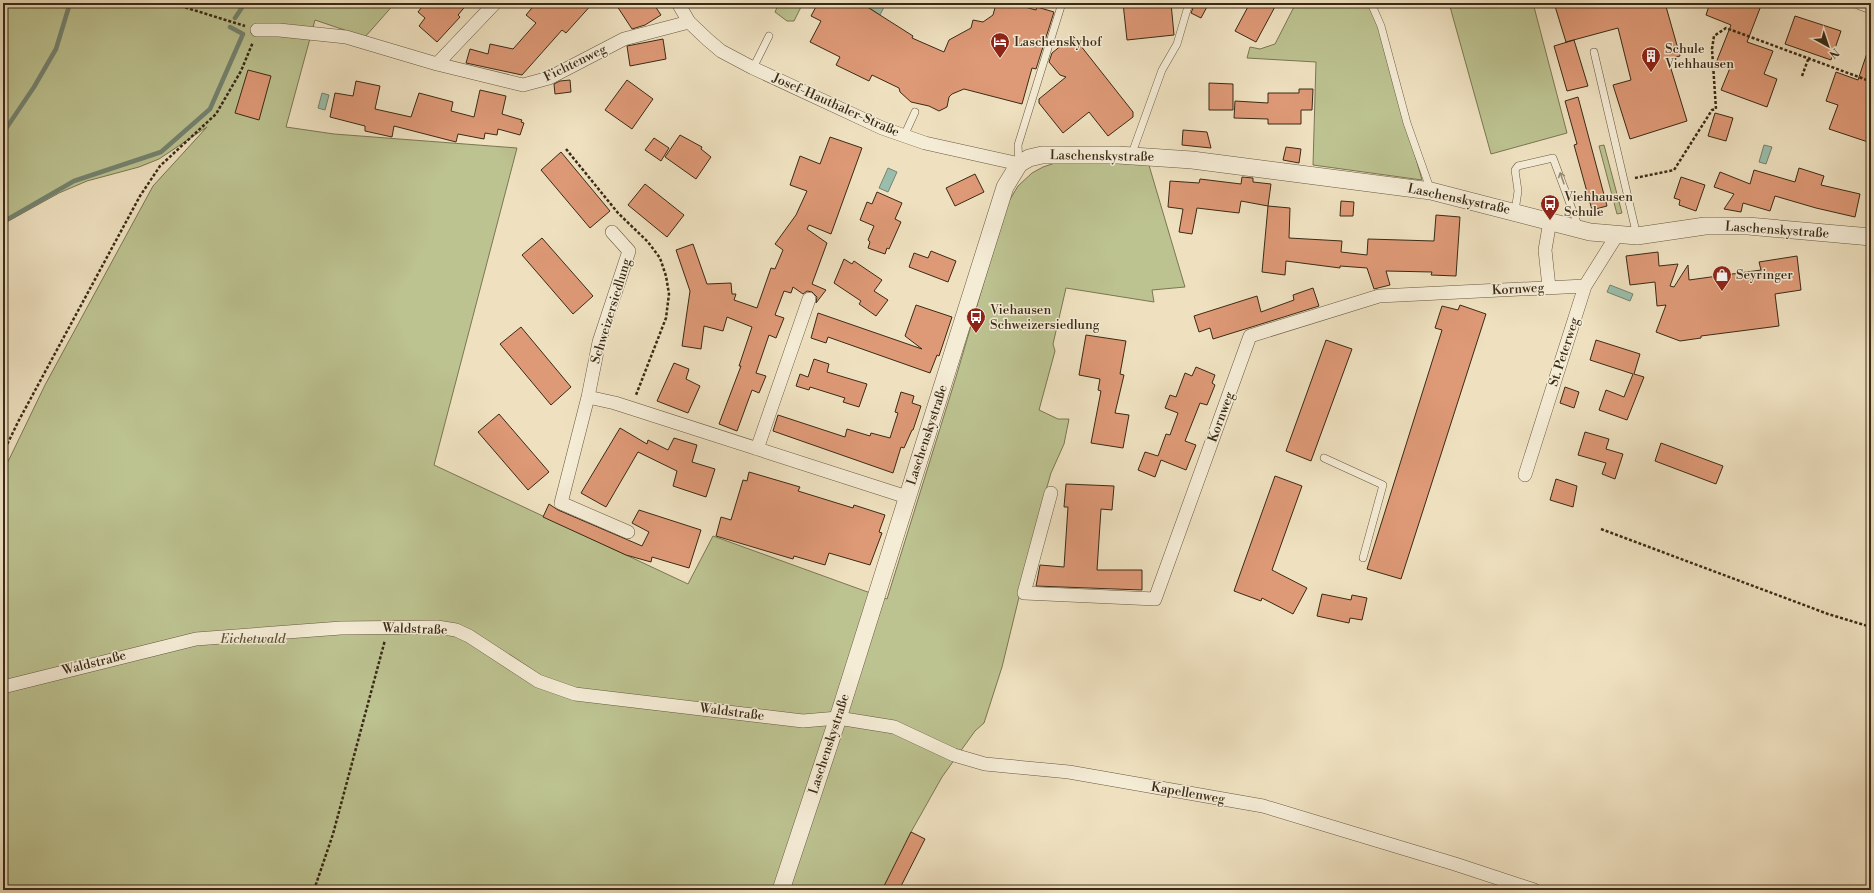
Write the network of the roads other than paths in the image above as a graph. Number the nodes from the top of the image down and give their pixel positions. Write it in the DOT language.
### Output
graph roads {
  1 [pos="495,3"];
  2 [pos="678,3"];
  3 [pos="1062,3"];
  4 [pos="1189,3"];
  5 [pos="1371,3"];
  6 [pos="1860,3"];
  7 [pos="1871,7"];
  8 [pos="689,22"];
  9 [pos="257,30"];
  10 [pos="769,36"];
  11 [pos="1594,52"];
  12 [pos="437,64"];
  13 [pos="753,68"];
  14 [pos="915,112"];
  15 [pos="904,136"];
  16 [pos="1131,156"];
  17 [pos="1019,164"];
  18 [pos="1431,191"];
  19 [pos="1514,211"];
  20 [pos="1550,221"];
  21 [pos="1579,228"];
  22 [pos="612,232"];
  23 [pos="1617,235"];
  24 [pos="1637,236"];
  25 [pos="1871,237"];
  26 [pos="1586,286"];
  27 [pos="1549,287"];
  28 [pos="809,299"];
  29 [pos="588,397"];
  30 [pos="757,449"];
  31 [pos="1324,458"];
  32 [pos="1525,475"];
  33 [pos="1051,493"];
  34 [pos="907,497"];
  35 [pos="628,532"];
  36 [pos="1363,558"];
  37 [pos="3,687"];
  38 [pos="838,718"];
  39 [pos="781,890"];
  40 [pos="1534,890"];
  1 -- 12 [label="street"];
  2 -- 8 [label="street, Josef-Hauthaler-Straße"];
  3 -- 17 [label="lane"];
  4 -- 16 [label="lane"];
  5 -- 18 [label="lane"];
  6 -- 7 [label="street"];
  8 -- 12 [label="street, Fichtenweg"];
  8 -- 13 [label="street, Josef-Hauthaler-Straße"];
  9 -- 12 [label="street, Fichtenweg"];
  10 -- 13 [label="lane"];
  11 -- 24 [label="lane"];
  13 -- 15 [label="street, Josef-Hauthaler-Straße"];
  14 -- 15 [label="lane"];
  15 -- 17 [label="street, Josef-Hauthaler-Straße"];
  16 -- 17 [label="street, Laschenskystraße"];
  16 -- 18 [label="street, Laschenskystraße"];
  17 -- 34 [label="street, Laschenskystraße"];
  18 -- 19 [label="street, Laschenskystraße"];
  19 -- 20 [label="street, Laschenskystraße"];
  21 -- 19 [label="lane, one-way"];
  20 -- 21 [label="street, Laschenskystraße"];
  20 -- 27 [label="street"];
  21 -- 23 [label="street, Laschenskystraße"];
  22 -- 29 [label="street, Schweizersiedlung"];
  23 -- 24 [label="street, Laschenskystraße"];
  23 -- 26 [label="street, St. Peterweg"];
  24 -- 25 [label="street, Laschenskystraße"];
  26 -- 27 [label="street, Kornweg"];
  26 -- 32 [label="street, St. Peterweg"];
  27 -- 33 [label="street, Kornweg"];
  28 -- 30 [label="street"];
  29 -- 30 [label="street"];
  29 -- 35 [label="street, Schweizersiedlung"];
  30 -- 34 [label="street"];
  31 -- 36 [label="lane"];
  34 -- 38 [label="street, Laschenskystraße"];
  37 -- 38 [label="street, Waldstraße"];
  38 -- 39 [label="street, Laschenskystraße"];
  38 -- 40 [label="street, Kapellenweg"];
}
